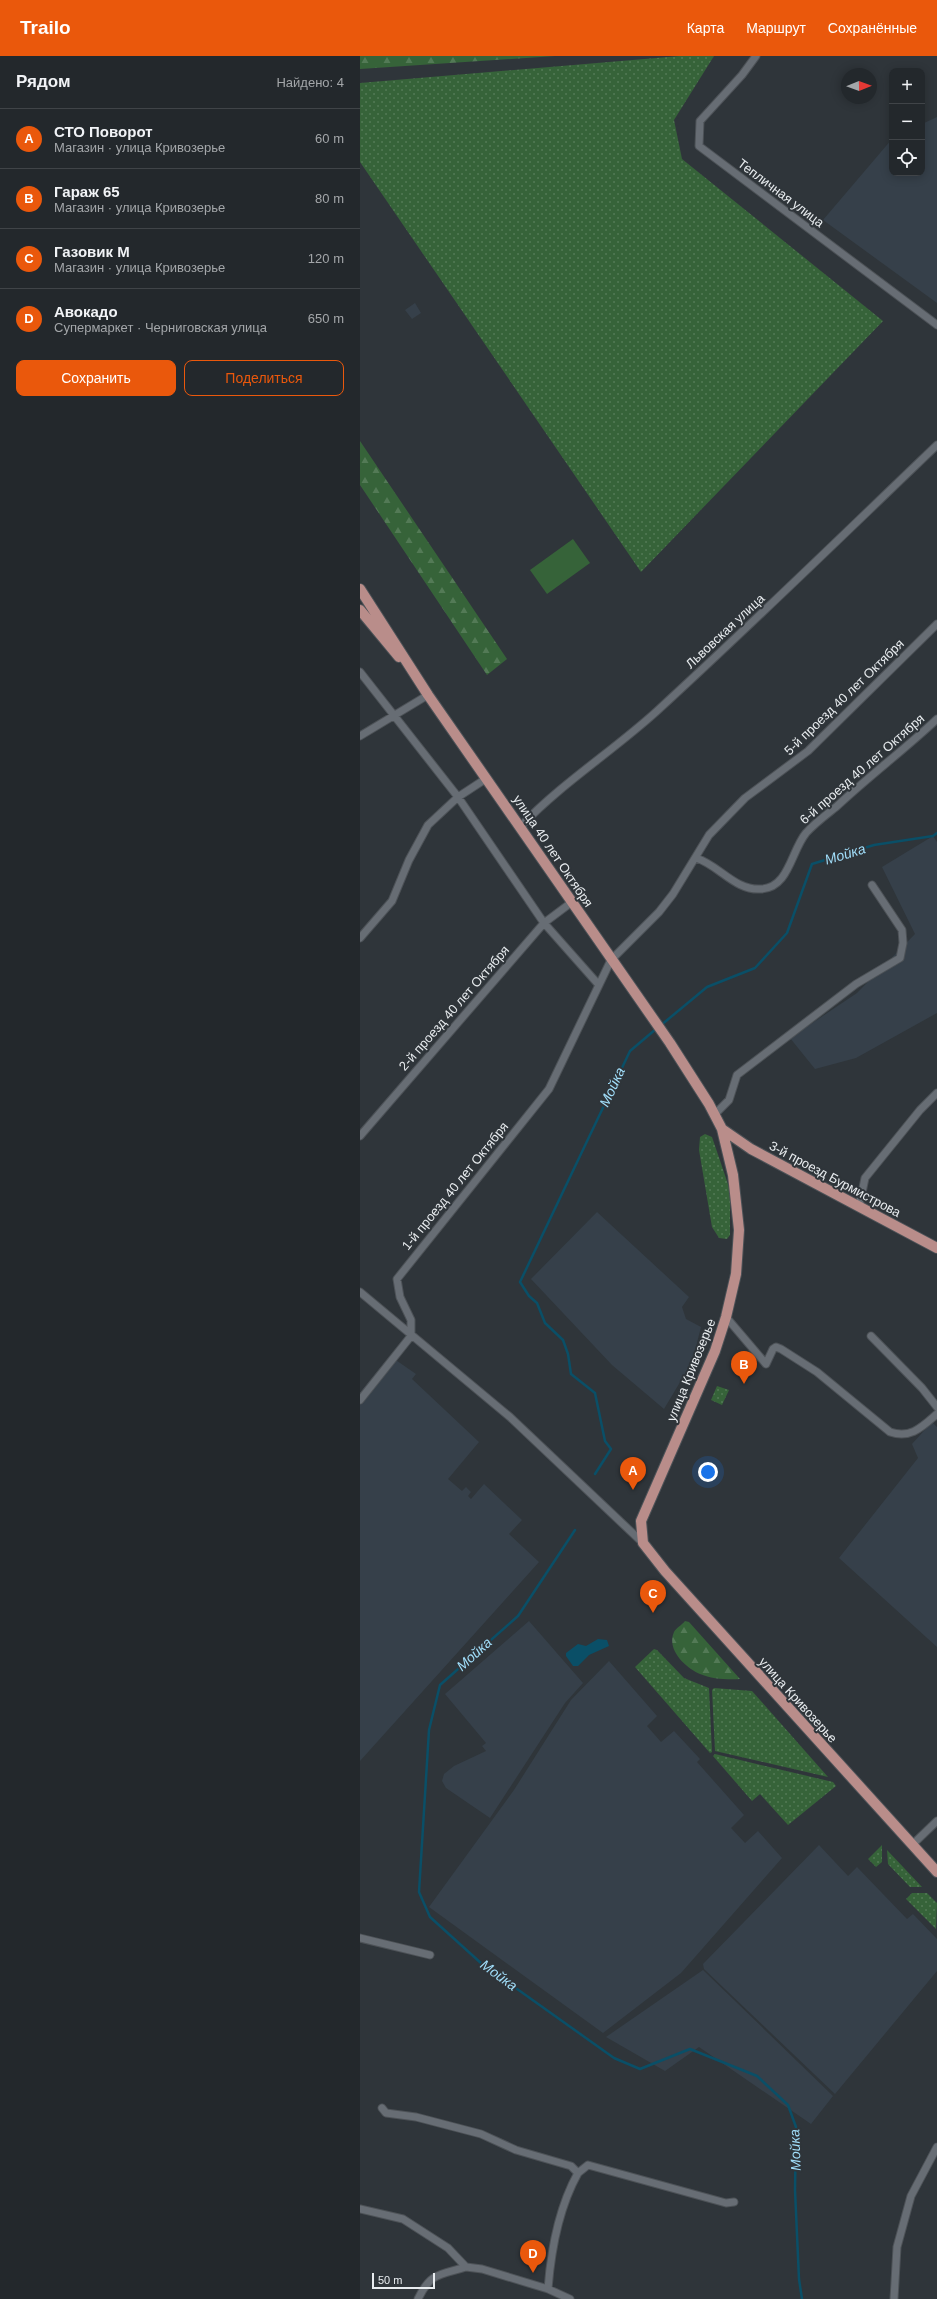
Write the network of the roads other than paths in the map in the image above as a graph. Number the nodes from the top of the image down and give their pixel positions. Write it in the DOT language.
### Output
graph roads {
  1 [pos="756,56"];
  2 [pos="937,325"];
  3 [pos="937,445"];
  4 [pos="360,589"];
  5 [pos="360,610"];
  6 [pos="937,624"];
  7 [pos="360,672"];
  8 [pos="415,675"];
  9 [pos="428,695"];
  10 [pos="394,715"];
  11 [pos="937,719"];
  12 [pos="360,736"];
  13 [pos="487,778"];
  14 [pos="458,797"];
  15 [pos="521,826"];
  16 [pos="696,858"];
  17 [pos="872,885"];
  18 [pos="572,902"];
  19 [pos="544,923"];
  20 [pos="360,938"];
  21 [pos="611,960"];
  22 [pos="598,984"];
  23 [pos="937,1093"];
  24 [pos="715,1114"];
  25 [pos="722,1129"];
  26 [pos="360,1136"];
  27 [pos="859,1207"];
  28 [pos="937,1248"];
  29 [pos="360,1292"];
  30 [pos="726,1317"];
  31 [pos="411,1336"];
  32 [pos="870,1336"];
  33 [pos="360,1400"];
  34 [pos="937,1407"];
  35 [pos="937,1414"];
  36 [pos="643,1543"];
  37 [pos="937,1821"];
  38 [pos="913,1844"];
  39 [pos="937,1872"];
  40 [pos="360,1938"];
  41 [pos="430,1955"];
  42 [pos="382,2108"];
  43 [pos="937,2147"];
  44 [pos="578,2173"];
  45 [pos="734,2202"];
  46 [pos="360,2208"];
  47 [pos="466,2267"];
  48 [pos="548,2289"];
  49 [pos="418,2299"];
  50 [pos="570,2299"];
  51 [pos="894,2299"];
  1 -- 2 [label="street, Тепличная улица"];
  3 -- 15 [label="street, Львовская улица"];
  4 -- 8 [label="main road, улица 40 лет Октября"];
  5 -- 8 [label="main road"];
  6 -- 16 [label="street, 5-й проезд 40 лет Октября"];
  7 -- 10 [label="street"];
  8 -- 9 [label="main road, улица 40 лет Октября"];
  9 -- 10 [label="street"];
  9 -- 13 [label="main road, улица 40 лет Октября"];
  10 -- 12 [label="street"];
  10 -- 14 [label="street"];
  11 -- 16 [label="street, 6-й проезд 40 лет Октября"];
  13 -- 14 [label="street"];
  13 -- 15 [label="main road, улица 40 лет Октября"];
  14 -- 19 [label="street"];
  14 -- 20 [label="street"];
  15 -- 18 [label="main road, улица 40 лет Октября"];
  16 -- 21 [label="street, 5-й проезд 40 лет Октября"];
  17 -- 24 [label="street"];
  18 -- 19 [label="street, 2-й проезд 40 лет Октября"];
  18 -- 21 [label="main road, улица 40 лет Октября"];
  19 -- 22 [label="street"];
  19 -- 26 [label="street, 2-й проезд 40 лет Октября"];
  21 -- 22 [label="street, 5-й проезд 40 лет Октября"];
  21 -- 24 [label="main road, улица 40 лет Октября"];
  22 -- 31 [label="street, 1-й проезд 40 лет Октября"];
  23 -- 27 [label="street"];
  24 -- 25 [label="main road, улица 40 лет Октября"];
  25 -- 27 [label="main road, 3-й проезд Бурмистрова"];
  25 -- 30 [label="main road, улица Кривозерье"];
  27 -- 28 [label="main road, 3-й проезд Бурмистрова"];
  29 -- 31 [label="street, улица Кривозерье"];
  30 -- 35 [label="street"];
  30 -- 36 [label="main road, улица Кривозерье"];
  31 -- 33 [label="street"];
  31 -- 36 [label="street, улица Кривозерье"];
  32 -- 34 [label="street"];
  36 -- 38 [label="main road, улица Кривозерье"];
  37 -- 38 [label="street"];
  38 -- 39 [label="main road, улица Кривозерье"];
  40 -- 41 [label="street"];
  42 -- 44 [label="street"];
  43 -- 51 [label="street"];
  44 -- 45 [label="street"];
  44 -- 48 [label="street"];
  46 -- 47 [label="street"];
  47 -- 48 [label="street"];
  47 -- 49 [label="street"];
  48 -- 50 [label="street"];
}
